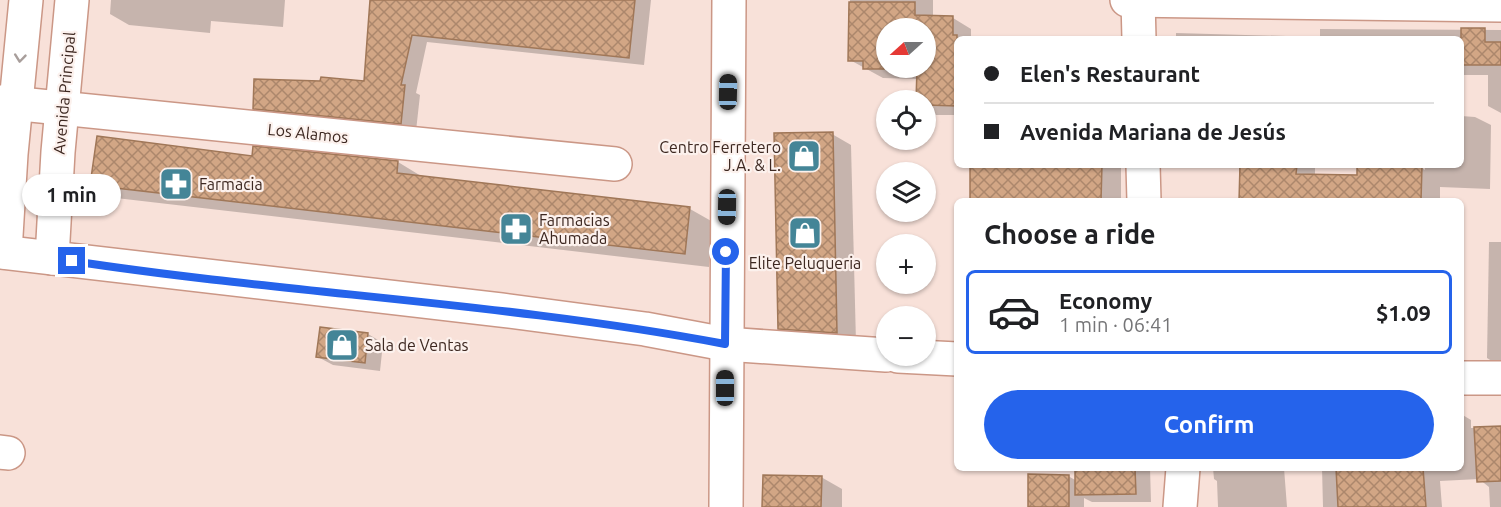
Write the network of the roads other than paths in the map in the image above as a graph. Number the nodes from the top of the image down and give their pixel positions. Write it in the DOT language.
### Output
graph roads {
  1 [pos="26,0"];
  2 [pos="72,0"];
  3 [pos="729,0"];
  4 [pos="1127,0"];
  5 [pos="1138,0"];
  6 [pos="1183,0"];
  7 [pos="1501,5"];
  8 [pos="1139,36"];
  9 [pos="8,103"];
  10 [pos="62,108"];
  11 [pos="615,164"];
  12 [pos="1143,168"];
  13 [pos="1144,198"];
  14 [pos="3,252"];
  15 [pos="52,258"];
  16 [pos="725,344"];
  17 [pos="876,354"];
  18 [pos="936,358"];
  19 [pos="954,359"];
  20 [pos="1464,378"];
  21 [pos="1501,378"];
  22 [pos="1183,471"];
  23 [pos="726,507"];
  24 [pos="1180,507"];
  1 -- 9 [label="street, one-way"];
  2 -- 10 [label="street, Avenida Principal"];
  3 -- 16 [label="street"];
  4 -- 5 [label="street"];
  5 -- 6 [label="street"];
  5 -- 8 [label="street"];
  6 -- 7 [label="street"];
  9 -- 10 [label="street, Los Alamos"];
  9 -- 14 [label="street"];
  10 -- 11 [label="street, Los Alamos"];
  10 -- 15 [label="street, Avenida Principal"];
  12 -- 13 [label="street"];
  14 -- 15 [label="street"];
  15 -- 16 [label="street"];
  16 -- 17 [label="street"];
  16 -- 23 [label="street"];
  18 -- 19 [label="street"];
  20 -- 21 [label="street"];
  22 -- 24 [label="street"];
}
